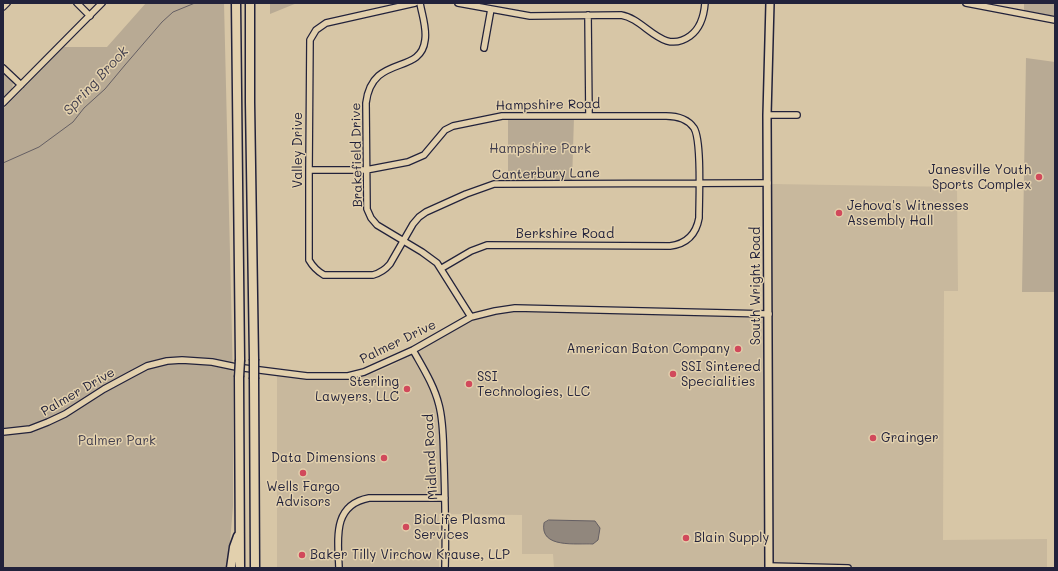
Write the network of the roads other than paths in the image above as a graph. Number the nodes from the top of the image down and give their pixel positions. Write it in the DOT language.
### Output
graph roads {
  1 [pos="7,3"];
  2 [pos="77,3"];
  3 [pos="102,3"];
  4 [pos="414,3"];
  5 [pos="420,3"];
  6 [pos="458,3"];
  7 [pos="705,3"];
  8 [pos="770,3"];
  9 [pos="966,3"];
  10 [pos="236,5"];
  11 [pos="250,5"];
  12 [pos="3,7"];
  13 [pos="492,10"];
  14 [pos="588,15"];
  15 [pos="90,16"];
  16 [pos="1055,20"];
  17 [pos="484,48"];
  18 [pos="3,68"];
  19 [pos="21,85"];
  20 [pos="3,103"];
  21 [pos="767,115"];
  22 [pos="796,115"];
  23 [pos="589,116"];
  24 [pos="308,170"];
  25 [pos="366,170"];
  26 [pos="699,183"];
  27 [pos="768,183"];
  28 [pos="403,241"];
  29 [pos="442,268"];
  30 [pos="316,270"];
  31 [pos="768,314"];
  32 [pos="471,317"];
  33 [pos="412,350"];
  34 [pos="3,432"];
  35 [pos="445,498"];
  36 [pos="240,534"];
  37 [pos="255,566"];
  38 [pos="770,567"];
  39 [pos="231,568"];
  40 [pos="240,568"];
  41 [pos="339,568"];
  42 [pos="445,568"];
  43 [pos="848,568"];
  1 -- 12 [label="street"];
  2 -- 15 [label="street"];
  3 -- 15 [label="street"];
  4 -- 24 [label="street, Valley Drive"];
  5 -- 25 [label="street, Brakefield Drive"];
  6 -- 13 [label="street"];
  7 -- 14 [label="street"];
  8 -- 21 [label="main road, South Wright Road"];
  9 -- 16 [label="street"];
  10 -- 36 [label="highway, bridge"];
  11 -- 37 [label="highway, bridge"];
  13 -- 14 [label="street"];
  13 -- 17 [label="street"];
  14 -- 23 [label="street"];
  15 -- 19 [label="street"];
  18 -- 19 [label="street"];
  19 -- 20 [label="street"];
  21 -- 22 [label="street"];
  21 -- 27 [label="main road, South Wright Road"];
  23 -- 25 [label="street, Hampshire Road"];
  23 -- 26 [label="street, Hampshire Road"];
  24 -- 25 [label="street, Hampshire Road"];
  24 -- 30 [label="street, Valley Drive"];
  25 -- 28 [label="street, Brakefield Drive"];
  26 -- 27 [label="street, Canterbury Lane"];
  26 -- 28 [label="street, Canterbury Lane"];
  26 -- 29 [label="street, Berkshire Road"];
  27 -- 31 [label="main road, South Wright Road"];
  28 -- 29 [label="street, Brakefield Drive"];
  28 -- 30 [label="street, Canterbury Lane"];
  29 -- 32 [label="street, Brakefield Drive"];
  31 -- 32 [label="street, Palmer Drive"];
  31 -- 38 [label="main road, South Wright Road"];
  32 -- 33 [label="street, Palmer Drive"];
  33 -- 34 [label="street, Palmer Drive"];
  33 -- 35 [label="street, Midland Road"];
  35 -- 41 [label="street"];
  35 -- 42 [label="street, Midland Road"];
  36 -- 39 [label="highway"];
  36 -- 40 [label="highway"];
  38 -- 43 [label="street"];
}
